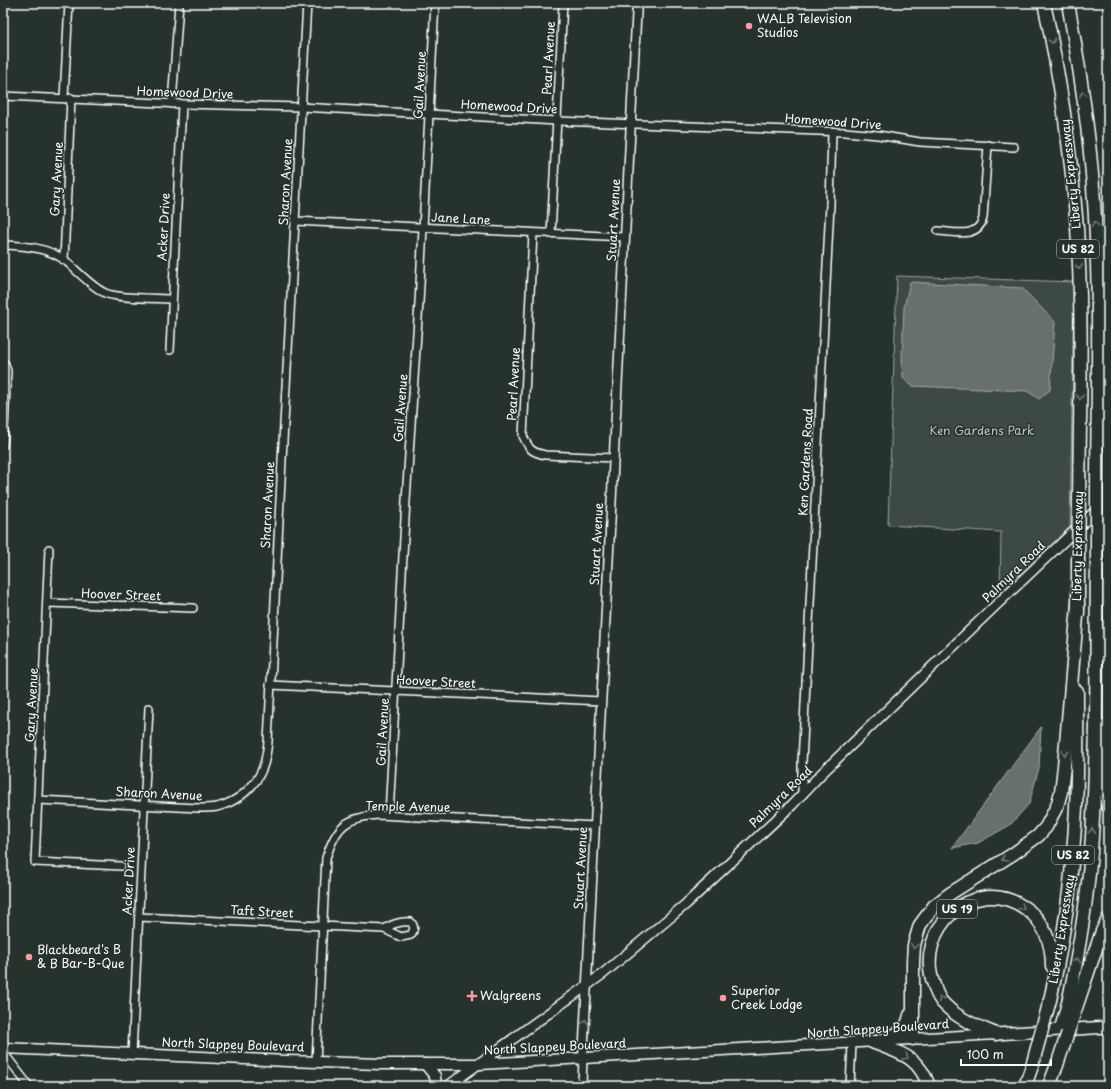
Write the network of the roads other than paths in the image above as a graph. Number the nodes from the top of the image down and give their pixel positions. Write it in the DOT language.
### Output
graph roads {
  1 [pos="69,3"];
  2 [pos="179,3"];
  3 [pos="307,3"];
  4 [pos="435,3"];
  5 [pos="563,3"];
  6 [pos="637,3"];
  7 [pos="1044,3"];
  8 [pos="1068,3"];
  9 [pos="3,96"];
  10 [pos="67,98"];
  11 [pos="172,104"];
  12 [pos="182,104"];
  13 [pos="301,107"];
  14 [pos="430,114"];
  15 [pos="557,121"];
  16 [pos="631,124"];
  17 [pos="832,132"];
  18 [pos="988,145"];
  19 [pos="1014,147"];
  20 [pos="295,221"];
  21 [pos="424,228"];
  22 [pos="938,231"];
  23 [pos="533,234"];
  24 [pos="551,234"];
  25 [pos="625,237"];
  26 [pos="3,245"];
  27 [pos="64,260"];
  28 [pos="172,299"];
  29 [pos="170,350"];
  30 [pos="3,363"];
  31 [pos="3,445"];
  32 [pos="614,458"];
  33 [pos="1108,499"];
  34 [pos="49,549"];
  35 [pos="47,603"];
  36 [pos="193,608"];
  37 [pos="270,685"];
  38 [pos="397,692"];
  39 [pos="601,701"];
  40 [pos="149,708"];
  41 [pos="1099,708"];
  42 [pos="1073,714"];
  43 [pos="802,793"];
  44 [pos="38,800"];
  45 [pos="144,805"];
  46 [pos="1108,806"];
  47 [pos="389,815"];
  48 [pos="595,826"];
  49 [pos="121,866"];
  50 [pos="139,917"];
  51 [pos="1108,918"];
  52 [pos="322,925"];
  53 [pos="384,929"];
  54 [pos="588,985"];
  55 [pos="1051,997"];
  56 [pos="1074,999"];
  57 [pos="912,1002"];
  58 [pos="1108,1027"];
  59 [pos="996,1034"];
  60 [pos="913,1039"];
  61 [pos="874,1042"];
  62 [pos="852,1044"];
  63 [pos="3,1048"];
  64 [pos="3,1052"];
  65 [pos="132,1054"];
  66 [pos="583,1059"];
  67 [pos="316,1062"];
  68 [pos="425,1064"];
  69 [pos="480,1064"];
  70 [pos="1054,1065"];
  71 [pos="29,1086"];
  72 [pos="436,1086"];
  73 [pos="448,1086"];
  74 [pos="582,1086"];
  75 [pos="850,1086"];
  76 [pos="929,1086"];
  77 [pos="1026,1086"];
  78 [pos="1044,1086"];
  79 [pos="1048,1086"];
  1 -- 10 [label="street, Gary Avenue"];
  2 -- 11 [label="street"];
  3 -- 13 [label="street, Sharon Avenue"];
  4 -- 14 [label="street, Gail Avenue"];
  5 -- 15 [label="street, Pearl Avenue"];
  6 -- 16 [label="street, Stuart Avenue"];
  7 -- 42 [label="highway, Liberty Expressway / US 82, one-way, bridge"];
  41 -- 8 [label="highway, Liberty Expressway / US 82, one-way, bridge"];
  9 -- 10 [label="street, Homewood Drive"];
  10 -- 11 [label="street, Homewood Drive"];
  10 -- 27 [label="street, Gary Avenue"];
  11 -- 12 [label="street, Homewood Drive"];
  12 -- 13 [label="street, Homewood Drive"];
  12 -- 28 [label="street, Acker Drive"];
  13 -- 14 [label="street, Homewood Drive"];
  13 -- 20 [label="street, Sharon Avenue"];
  14 -- 15 [label="street, Homewood Drive"];
  14 -- 21 [label="street, Gail Avenue"];
  15 -- 16 [label="street, Homewood Drive"];
  15 -- 24 [label="street, Pearl Avenue"];
  16 -- 17 [label="street, Homewood Drive"];
  16 -- 25 [label="street, Stuart Avenue"];
  17 -- 18 [label="street, Homewood Drive"];
  17 -- 43 [label="street, Ken Gardens Road"];
  18 -- 19 [label="street, Homewood Drive"];
  18 -- 22 [label="street"];
  20 -- 21 [label="street, Jane Lane"];
  20 -- 37 [label="street, Sharon Avenue"];
  21 -- 23 [label="street, Jane Lane"];
  21 -- 38 [label="street, Gail Avenue"];
  23 -- 24 [label="street, Jane Lane"];
  23 -- 32 [label="street, Pearl Avenue"];
  24 -- 25 [label="street, Jane Lane"];
  25 -- 32 [label="street, Stuart Avenue"];
  26 -- 27 [label="street"];
  27 -- 28 [label="street"];
  28 -- 29 [label="street, Acker Drive"];
  30 -- 31 [label="street"];
  32 -- 39 [label="street, Stuart Avenue"];
  33 -- 43 [label="main road, Palmyra Road"];
  34 -- 35 [label="street, Gary Avenue"];
  35 -- 36 [label="street, Hoover Street"];
  35 -- 44 [label="street, Gary Avenue"];
  37 -- 38 [label="street, Hoover Street"];
  37 -- 45 [label="street, Sharon Avenue"];
  38 -- 39 [label="street, Hoover Street"];
  38 -- 47 [label="street, Gail Avenue"];
  39 -- 48 [label="street, Stuart Avenue"];
  40 -- 45 [label="street, Acker Drive"];
  41 -- 46 [label="highway"];
  56 -- 41 [label="highway, Liberty Expressway / US 82, one-way"];
  42 -- 55 [label="highway, Liberty Expressway / US 82"];
  42 -- 57 [label="highway, one-way"];
  43 -- 54 [label="main road, Palmyra Road"];
  44 -- 45 [label="street, Sharon Avenue"];
  44 -- 49 [label="street, Gary Avenue"];
  45 -- 50 [label="street, Acker Drive"];
  47 -- 48 [label="street, Temple Avenue"];
  47 -- 52 [label="street, Temple Avenue"];
  48 -- 54 [label="street, Stuart Avenue"];
  50 -- 52 [label="street, Taft Street"];
  50 -- 65 [label="street, Acker Drive"];
  51 -- 56 [label="highway"];
  52 -- 53 [label="street, Taft Street"];
  52 -- 67 [label="street, Temple Avenue"];
  66 -- 54 [label="street, Stuart Avenue, one-way"];
  54 -- 69 [label="main road, Palmyra Road"];
  59 -- 55 [label="highway, US 19, one-way"];
  55 -- 77 [label="highway, Liberty Expressway / US 19, bridge"];
  56 -- 70 [label="highway, Liberty Expressway / US 82, bridge"];
  57 -- 60 [label="highway"];
  57 -- 61 [label="highway"];
  58 -- 59 [label="highway, North Slappey Boulevard / US 19"];
  59 -- 60 [label="main road, North Slappey Boulevard"];
  60 -- 61 [label="main road, North Slappey Boulevard"];
  61 -- 62 [label="main road, North Slappey Boulevard"];
  61 -- 76 [label="highway, one-way"];
  62 -- 66 [label="main road, North Slappey Boulevard"];
  62 -- 75 [label="street"];
  63 -- 65 [label="main road, North Slappey Boulevard"];
  64 -- 71 [label="street"];
  65 -- 67 [label="main road, North Slappey Boulevard"];
  66 -- 69 [label="main road, North Slappey Boulevard"];
  66 -- 74 [label="street, Stuart Avenue"];
  67 -- 68 [label="main road, North Slappey Boulevard"];
  68 -- 69 [label="main road, North Slappey Boulevard"];
  68 -- 72 [label="main road"];
  69 -- 73 [label="main road, Palmyra Road"];
  70 -- 78 [label="highway, Liberty Expressway / US 82"];
  70 -- 79 [label="highway"];
}
